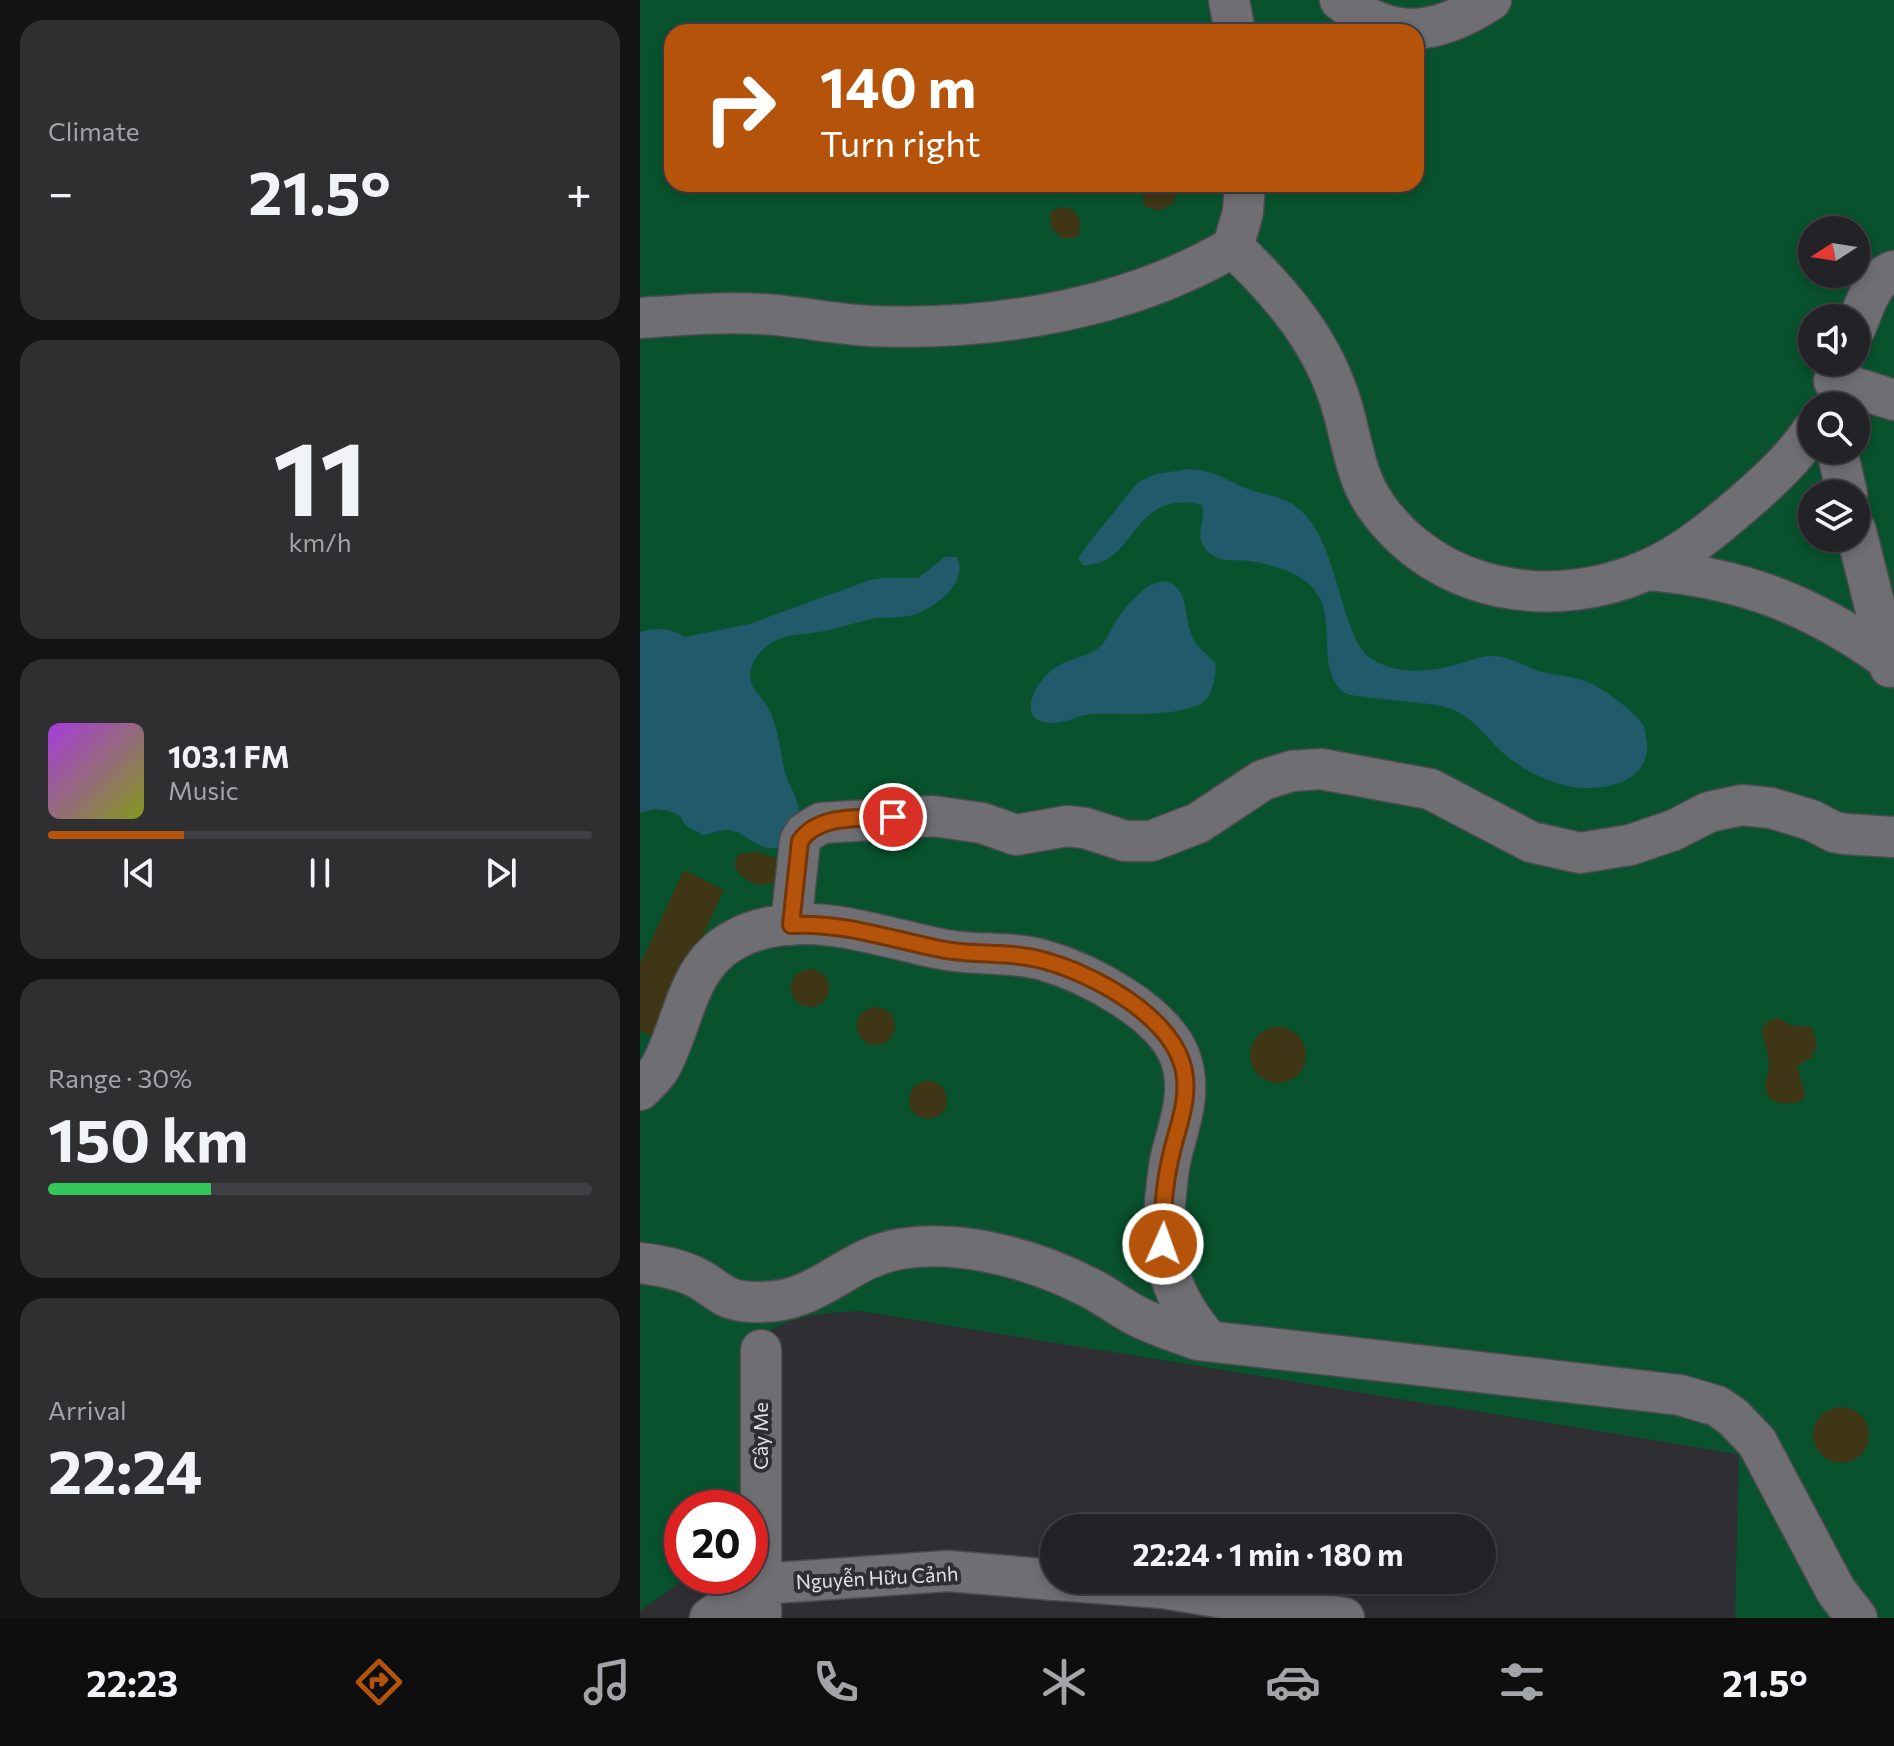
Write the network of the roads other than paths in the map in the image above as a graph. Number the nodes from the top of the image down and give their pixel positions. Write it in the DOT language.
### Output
graph roads {
  1 [pos="1229,0"];
  2 [pos="1340,0"];
  3 [pos="1491,0"];
  4 [pos="1234,24"];
  5 [pos="1382,24"];
  6 [pos="1424,27"];
  7 [pos="1244,192"];
  8 [pos="1233,247"];
  9 [pos="1894,271"];
  10 [pos="1867,304"];
  11 [pos="640,318"];
  12 [pos="1870,399"];
  13 [pos="1894,400"];
  14 [pos="1798,445"];
  15 [pos="1861,552"];
  16 [pos="1647,570"];
  17 [pos="1890,669"];
  18 [pos="1894,837"];
  19 [pos="791,925"];
  20 [pos="640,1090"];
  21 [pos="640,1263"];
  22 [pos="1209,1341"];
  23 [pos="761,1350"];
  24 [pos="1040,1579"];
  25 [pos="1120,1594"];
  26 [pos="760,1601"];
  27 [pos="1162,1603"];
  28 [pos="710,1618"];
  29 [pos="1344,1618"];
  30 [pos="1857,1618"];
  1 -- 4 [label="street"];
  2 -- 5 [label="street"];
  3 -- 6 [label="street"];
  7 -- 8 [label="street"];
  8 -- 11 [label="street"];
  8 -- 16 [label="street"];
  9 -- 10 [label="street"];
  12 -- 13 [label="street"];
  14 -- 16 [label="street"];
  15 -- 17 [label="street"];
  16 -- 17 [label="street"];
  18 -- 19 [label="street"];
  19 -- 20 [label="street"];
  19 -- 22 [label="street"];
  21 -- 22 [label="street"];
  22 -- 30 [label="street"];
  23 -- 26 [label="street, Cây Me"];
  24 -- 26 [label="street, Nguyễn Hữu Cảnh"];
  25 -- 27 [label="street, Nguyễn Hữu Cảnh"];
  26 -- 28 [label="street"];
  27 -- 29 [label="street, Nguyễn Hữu Cảnh"];
}
